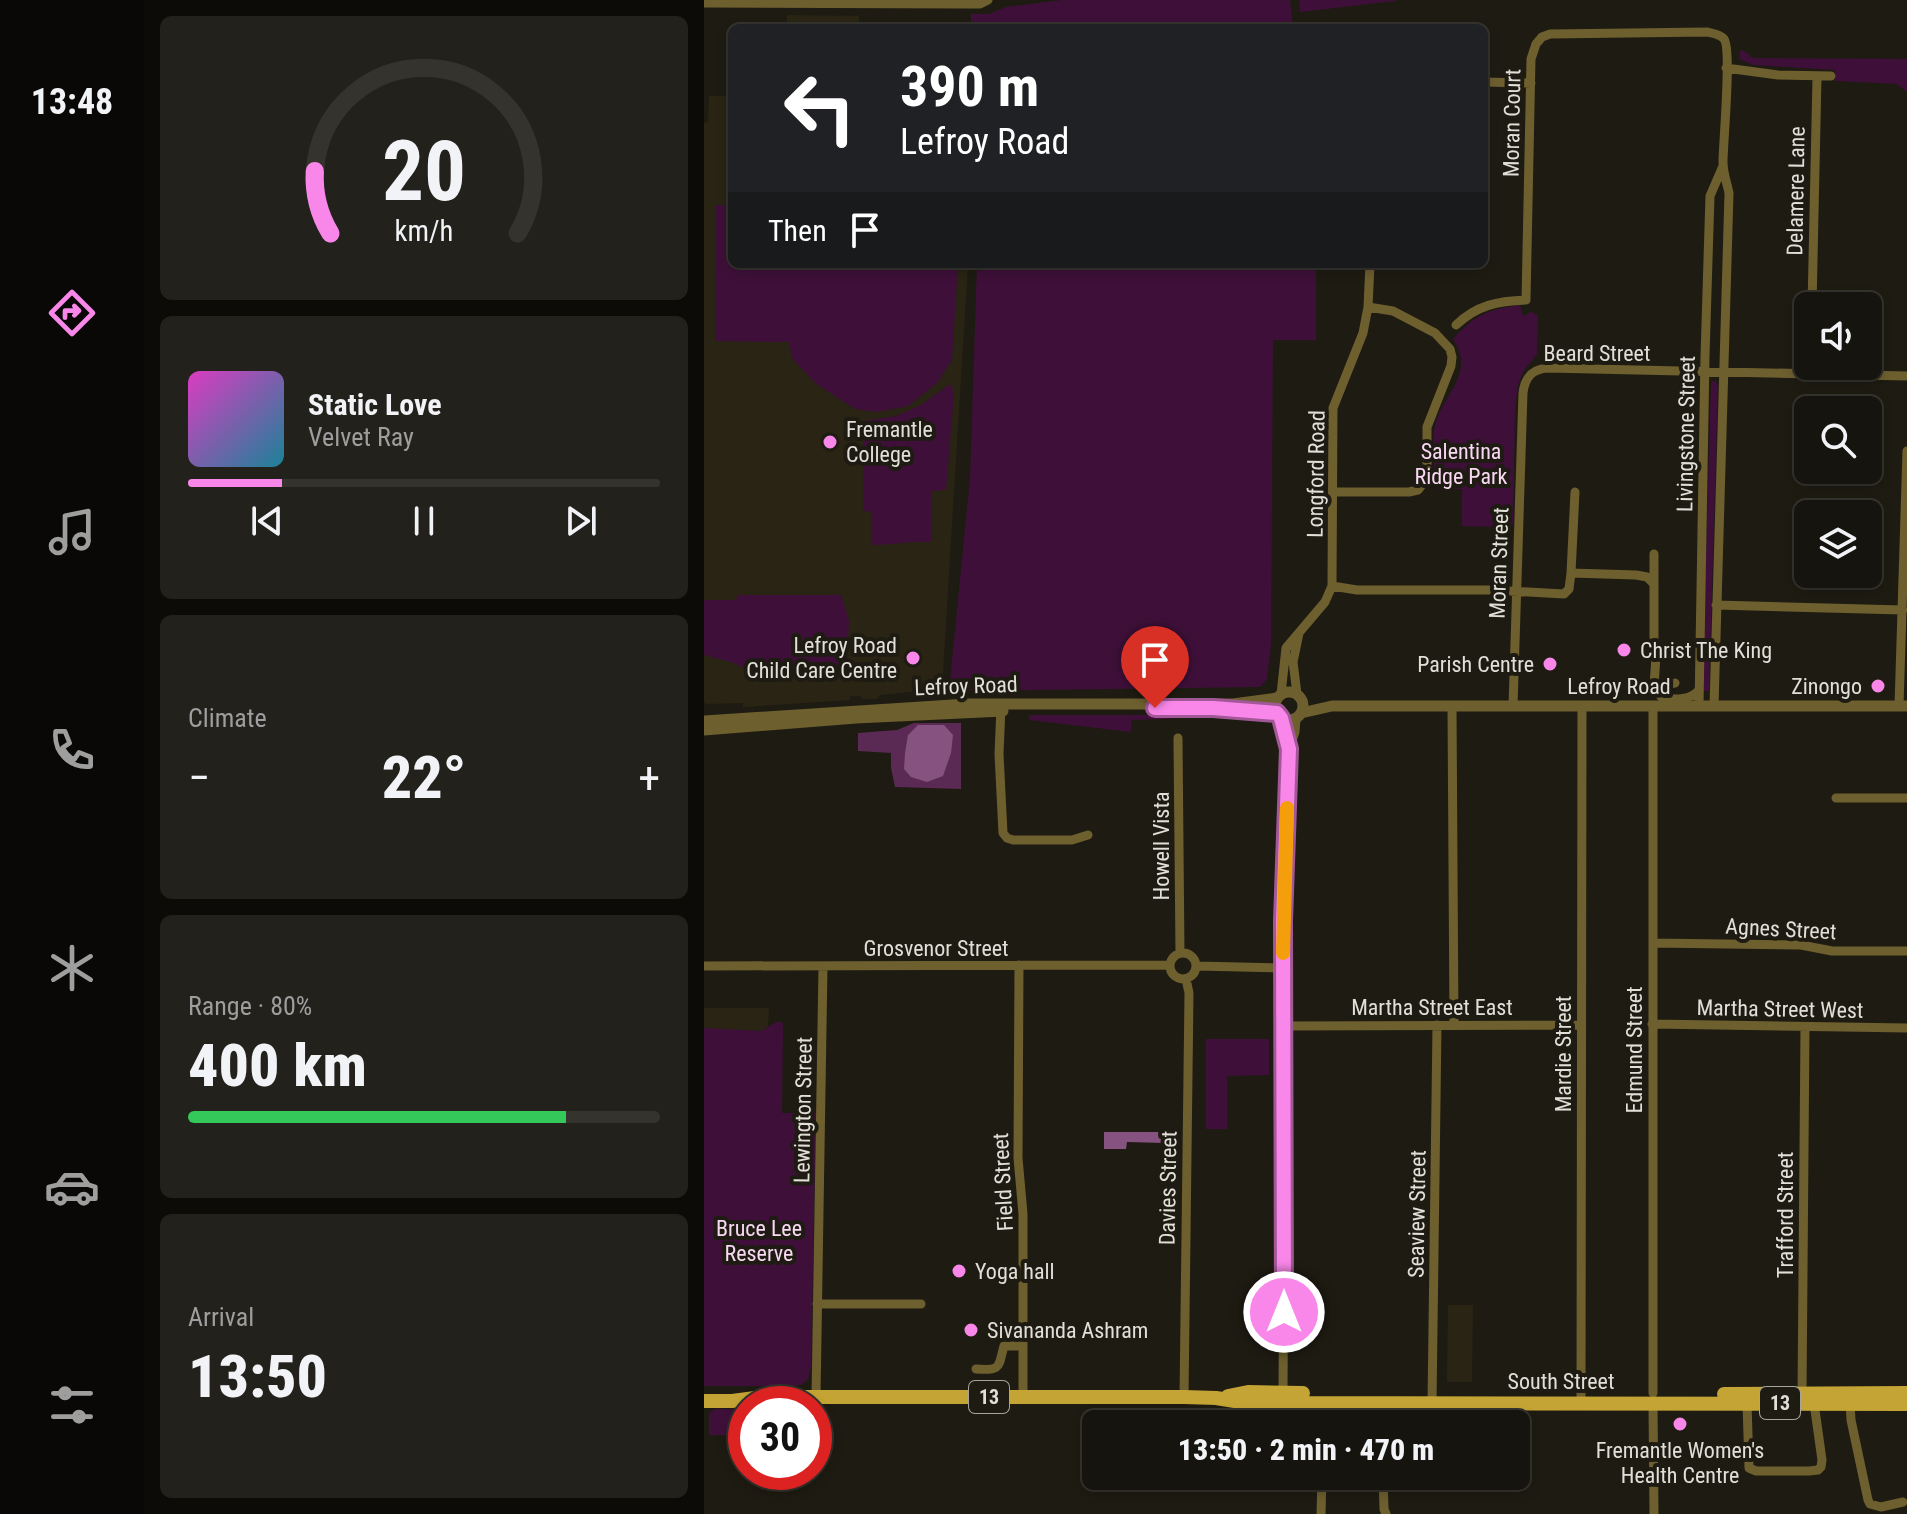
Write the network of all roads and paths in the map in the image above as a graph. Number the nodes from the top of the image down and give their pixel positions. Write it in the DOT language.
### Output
graph roads {
  1 [pos="988,0"];
  2 [pos="704,3"];
  3 [pos="1723,38"];
  4 [pos="1726,68"];
  5 [pos="1831,76"];
  6 [pos="1817,77"];
  7 [pos="1488,82"];
  8 [pos="1531,83"];
  9 [pos="1723,166"];
  10 [pos="1370,268"];
  11 [pos="1812,292"];
  12 [pos="1368,307"];
  13 [pos="1456,325"];
  14 [pos="1794,371"];
  15 [pos="1705,372"];
  16 [pos="1724,373"];
  17 [pos="1882,374"];
  18 [pos="1529,375"];
  19 [pos="1907,376"];
  20 [pos="1907,451"];
  21 [pos="1333,492"];
  22 [pos="1575,492"];
  23 [pos="1654,554"];
  24 [pos="1571,573"];
  25 [pos="1654,584"];
  26 [pos="1332,586"];
  27 [pos="1516,591"];
  28 [pos="1716,605"];
  29 [pos="1903,610"];
  30 [pos="1299,633"];
  31 [pos="1675,682"];
  32 [pos="1699,690"];
  33 [pos="1657,693"];
  34 [pos="1279,696"];
  35 [pos="1299,696"];
  36 [pos="1332,706"];
  37 [pos="1452,706"];
  38 [pos="1513,706"];
  39 [pos="1582,706"];
  40 [pos="1699,706"];
  41 [pos="1714,706"];
  42 [pos="1903,706"];
  43 [pos="1001,707"];
  44 [pos="1279,715"];
  45 [pos="1299,716"];
  46 [pos="704,721"];
  47 [pos="704,730"];
  48 [pos="1178,738"];
  49 [pos="1289,749"];
  50 [pos="1836,798"];
  51 [pos="1907,798"];
  52 [pos="1088,835"];
  53 [pos="1653,943"];
  54 [pos="1907,951"];
  55 [pos="1180,953"];
  56 [pos="1019,965"];
  57 [pos="1169,965"];
  58 [pos="704,966"];
  59 [pos="823,966"];
  60 [pos="1197,966"];
  61 [pos="1283,968"];
  62 [pos="1186,979"];
  63 [pos="1652,1024"];
  64 [pos="1437,1025"];
  65 [pos="1454,1025"];
  66 [pos="1581,1025"];
  67 [pos="1285,1026"];
  68 [pos="1805,1027"];
  69 [pos="1907,1028"];
  70 [pos="817,1304"];
  71 [pos="921,1304"];
  72 [pos="1023,1346"];
  73 [pos="976,1369"];
  74 [pos="816,1386"];
  75 [pos="704,1392"];
  76 [pos="728,1392"];
  77 [pos="832,1397"];
  78 [pos="1023,1397"];
  79 [pos="1184,1397"];
  80 [pos="1283,1398"];
  81 [pos="1432,1398"];
  82 [pos="1581,1398"];
  83 [pos="1653,1398"];
  84 [pos="1854,1398"];
  85 [pos="1907,1398"];
  86 [pos="1806,1400"];
  87 [pos="704,1401"];
  88 [pos="728,1401"];
  89 [pos="1321,1402"];
  90 [pos="1380,1402"];
  91 [pos="1747,1403"];
  92 [pos="1321,1410"];
  93 [pos="1381,1410"];
  94 [pos="1322,1490"];
  95 [pos="1383,1490"];
  96 [pos="1903,1502"];
  97 [pos="1321,1514"];
  98 [pos="1386,1514"];
  99 [pos="1654,1514"];
  1 -- 2 [label="street"];
  3 -- 4 [label="street, Livingstone Street"];
  3 -- 8 [label="street, Moran Court"];
  4 -- 6 [label="street"];
  4 -- 9 [label="street, Livingstone Street"];
  5 -- 6 [label="street"];
  6 -- 11 [label="street, Delamere Lane"];
  7 -- 8 [label="street"];
  8 -- 13 [label="street, Moran Court"];
  9 -- 15 [label="street, Livingstone Street"];
  9 -- 16 [label="street, Livingstone Street"];
  10 -- 12 [label="street, Longford Road"];
  12 -- 21 [label="street, Longford Road"];
  12 -- 21 [label="street"];
  14 -- 16 [label="street, Beard Street"];
  15 -- 16 [label="street, Beard Street"];
  15 -- 18 [label="street, Beard Street"];
  15 -- 32 [label="street, Livingstone Street"];
  16 -- 28 [label="street, Livingstone Street"];
  17 -- 19 [label="street, Beard Street"];
  18 -- 27 [label="street, Moran Street"];
  20 -- 29 [label="street"];
  21 -- 26 [label="street, Longford Road"];
  22 -- 24 [label="street"];
  23 -- 25 [label="street, Edmund Street"];
  24 -- 25 [label="street"];
  24 -- 27 [label="street"];
  25 -- 33 [label="street, Edmund Street"];
  26 -- 27 [label="street"];
  26 -- 30 [label="street"];
  27 -- 38 [label="street, Moran Street"];
  28 -- 29 [label="street"];
  28 -- 41 [label="street, Livingstone Street"];
  29 -- 42 [label="street"];
  30 -- 34 [label="street"];
  30 -- 35 [label="street"];
  31 -- 33 [label="street"];
  32 -- 33 [label="street"];
  32 -- 40 [label="street, Livingstone Street"];
  33 -- 39 [label="street, Lefroy Road"];
  33 -- 40 [label="street, Lefroy Road"];
  33 -- 53 [label="street, Edmund Street"];
  34 -- 35 [label="street, Lefroy Road"];
  34 -- 43 [label="street, Lefroy Road"];
  34 -- 44 [label="street"];
  35 -- 36 [label="street, Lefroy Road"];
  35 -- 45 [label="street"];
  36 -- 37 [label="street, Lefroy Road"];
  36 -- 45 [label="street, Lefroy Road"];
  37 -- 38 [label="street, Lefroy Road"];
  37 -- 65 [label="street"];
  38 -- 39 [label="street, Lefroy Road"];
  39 -- 66 [label="street, Mardie Street"];
  40 -- 41 [label="street, Lefroy Road"];
  41 -- 42 [label="street, Lefroy Road"];
  43 -- 44 [label="street, Lefroy Road"];
  43 -- 46 [label="street, Lefroy Road"];
  43 -- 47 [label="street, Lefroy Road"];
  43 -- 52 [label="street"];
  44 -- 45 [label="street, Lefroy Road"];
  44 -- 49 [label="street"];
  45 -- 49 [label="street"];
  48 -- 55 [label="street, Howell Vista"];
  49 -- 61 [label="street"];
  50 -- 51 [label="street"];
  53 -- 54 [label="street, Agnes Street"];
  53 -- 63 [label="street, Edmund Street"];
  55 -- 57 [label="street"];
  55 -- 60 [label="street"];
  56 -- 57 [label="street, Grosvenor Street"];
  56 -- 59 [label="street, Grosvenor Street"];
  56 -- 72 [label="street, Field Street"];
  57 -- 62 [label="street"];
  58 -- 59 [label="street, Grosvenor Street"];
  59 -- 70 [label="street, Lewington Street"];
  60 -- 61 [label="street"];
  60 -- 62 [label="street"];
  61 -- 67 [label="street"];
  62 -- 79 [label="street, Davies Street"];
  63 -- 68 [label="street, Martha Street West"];
  63 -- 83 [label="street, Edmund Street"];
  64 -- 65 [label="street, Martha Street East"];
  64 -- 67 [label="street, Martha Street East"];
  64 -- 81 [label="street, Seaview Street"];
  65 -- 66 [label="street, Martha Street East"];
  66 -- 82 [label="street, Mardie Street"];
  67 -- 80 [label="street"];
  68 -- 69 [label="street, Martha Street West"];
  68 -- 86 [label="street, Trafford Street"];
  70 -- 71 [label="street"];
  70 -- 74 [label="street, Lewington Street"];
  72 -- 73 [label="street"];
  72 -- 78 [label="street, Field Street"];
  75 -- 76 [label="main road, South Street / 13"];
  77 -- 78 [label="main road, South Street / 13"];
  78 -- 79 [label="main road, South Street / 13"];
  79 -- 80 [label="main road, South Street / 13"];
  80 -- 81 [label="main road, South Street / 13"];
  80 -- 89 [label="main road, South Street / 13"];
  81 -- 82 [label="main road, South Street / 13"];
  81 -- 90 [label="main road, South Street / 13"];
  82 -- 83 [label="main road, South Street / 13"];
  83 -- 86 [label="main road, South Street / 13"];
  83 -- 91 [label="main road, South Street / 13"];
  83 -- 99 [label="street, Edmund Street"];
  84 -- 85 [label="main road, South Street"];
  84 -- 86 [label="main road, South Street / 13"];
  84 -- 96 [label="street"];
  86 -- 91 [label="main road, South Street / 13"];
  86 -- 91 [label="street, Trafford Street"];
  87 -- 88 [label="main road, South Street / 13"];
  89 -- 90 [label="main road, South Street / 13"];
  89 -- 92 [label="street"];
  90 -- 93 [label="street"];
  94 -- 97 [label="street"];
  95 -- 98 [label="street"];
}
